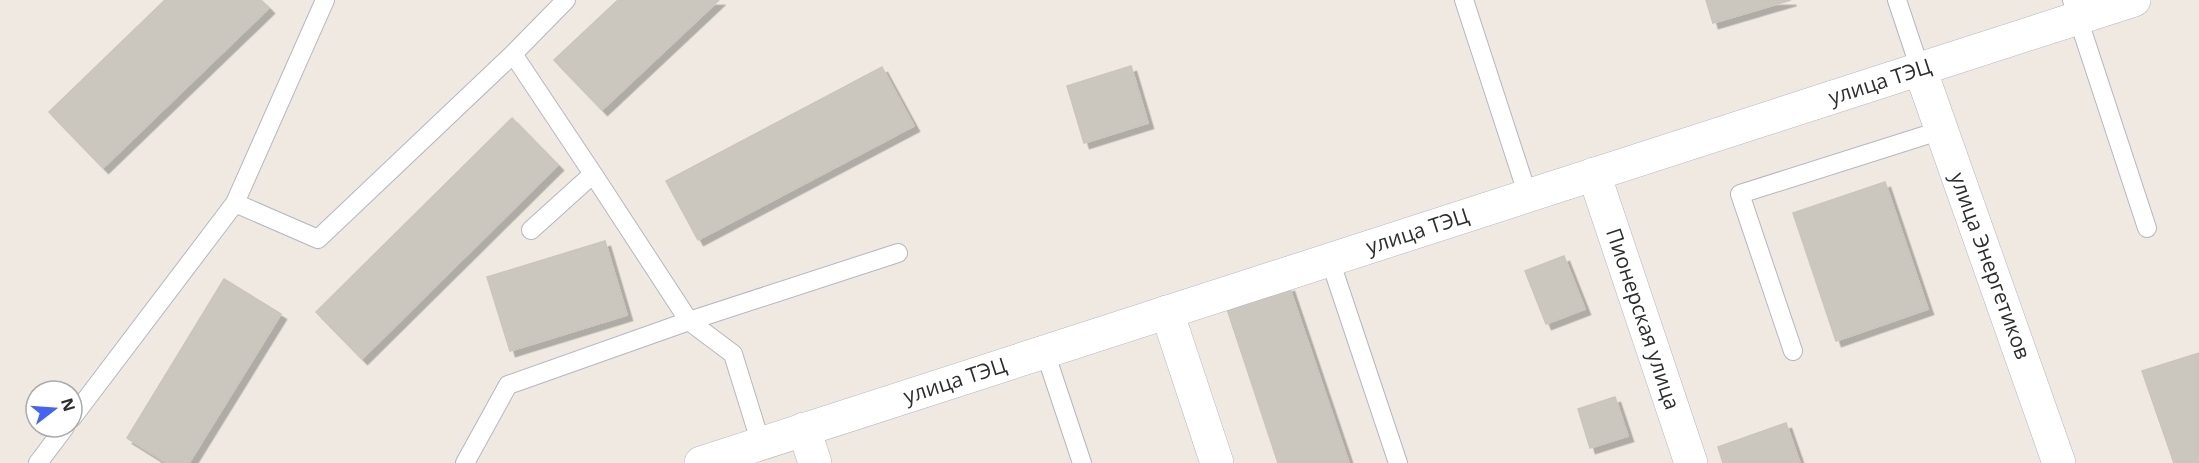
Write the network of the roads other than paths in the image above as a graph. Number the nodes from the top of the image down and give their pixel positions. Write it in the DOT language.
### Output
graph roads {
  1 [pos="325,0"];
  2 [pos="566,0"];
  3 [pos="1464,0"];
  4 [pos="1897,0"];
  5 [pos="2134,0"];
  6 [pos="2075,9"];
  7 [pos="513,54"];
  8 [pos="1920,69"];
  9 [pos="1941,130"];
  10 [pos="593,174"];
  11 [pos="1594,174"];
  12 [pos="1528,196"];
  13 [pos="234,203"];
  14 [pos="2147,228"];
  15 [pos="531,230"];
  16 [pos="898,253"];
  17 [pos="1330,260"];
  18 [pos="1167,312"];
  19 [pos="689,321"];
  20 [pos="1793,351"];
  21 [pos="1045,352"];
  22 [pos="84,402"];
  23 [pos="804,429"];
  24 [pos="57,439"];
  25 [pos="760,444"];
  26 [pos="38,463"];
  27 [pos="465,463"];
  28 [pos="700,463"];
  29 [pos="815,463"];
  30 [pos="1082,463"];
  31 [pos="1217,463"];
  32 [pos="1398,463"];
  33 [pos="1691,463"];
  34 [pos="2060,463"];
  1 -- 13 [label="lane"];
  2 -- 7 [label="lane"];
  3 -- 12 [label="lane"];
  4 -- 8 [label="lane"];
  5 -- 6 [label="street, улица ТЭЦ"];
  6 -- 8 [label="street, улица ТЭЦ"];
  6 -- 14 [label="lane"];
  7 -- 10 [label="lane"];
  7 -- 13 [label="lane"];
  8 -- 9 [label="street, улица Энергетиков"];
  8 -- 11 [label="street, улица ТЭЦ"];
  9 -- 20 [label="lane"];
  9 -- 34 [label="street, улица Энергетиков"];
  10 -- 15 [label="lane"];
  10 -- 19 [label="lane"];
  11 -- 12 [label="street, улица ТЭЦ"];
  11 -- 33 [label="street, Пионерская улица"];
  12 -- 17 [label="street, улица ТЭЦ"];
  13 -- 22 [label="lane"];
  16 -- 19 [label="lane"];
  17 -- 18 [label="street, улица ТЭЦ"];
  17 -- 32 [label="lane"];
  18 -- 21 [label="street, улица ТЭЦ"];
  18 -- 31 [label="street"];
  19 -- 25 [label="lane"];
  19 -- 27 [label="lane"];
  21 -- 23 [label="street, улица ТЭЦ"];
  21 -- 30 [label="lane"];
  23 -- 25 [label="street, улица ТЭЦ"];
  23 -- 29 [label="street"];
  24 -- 26 [label="lane"];
  25 -- 28 [label="street, улица ТЭЦ"];
}
